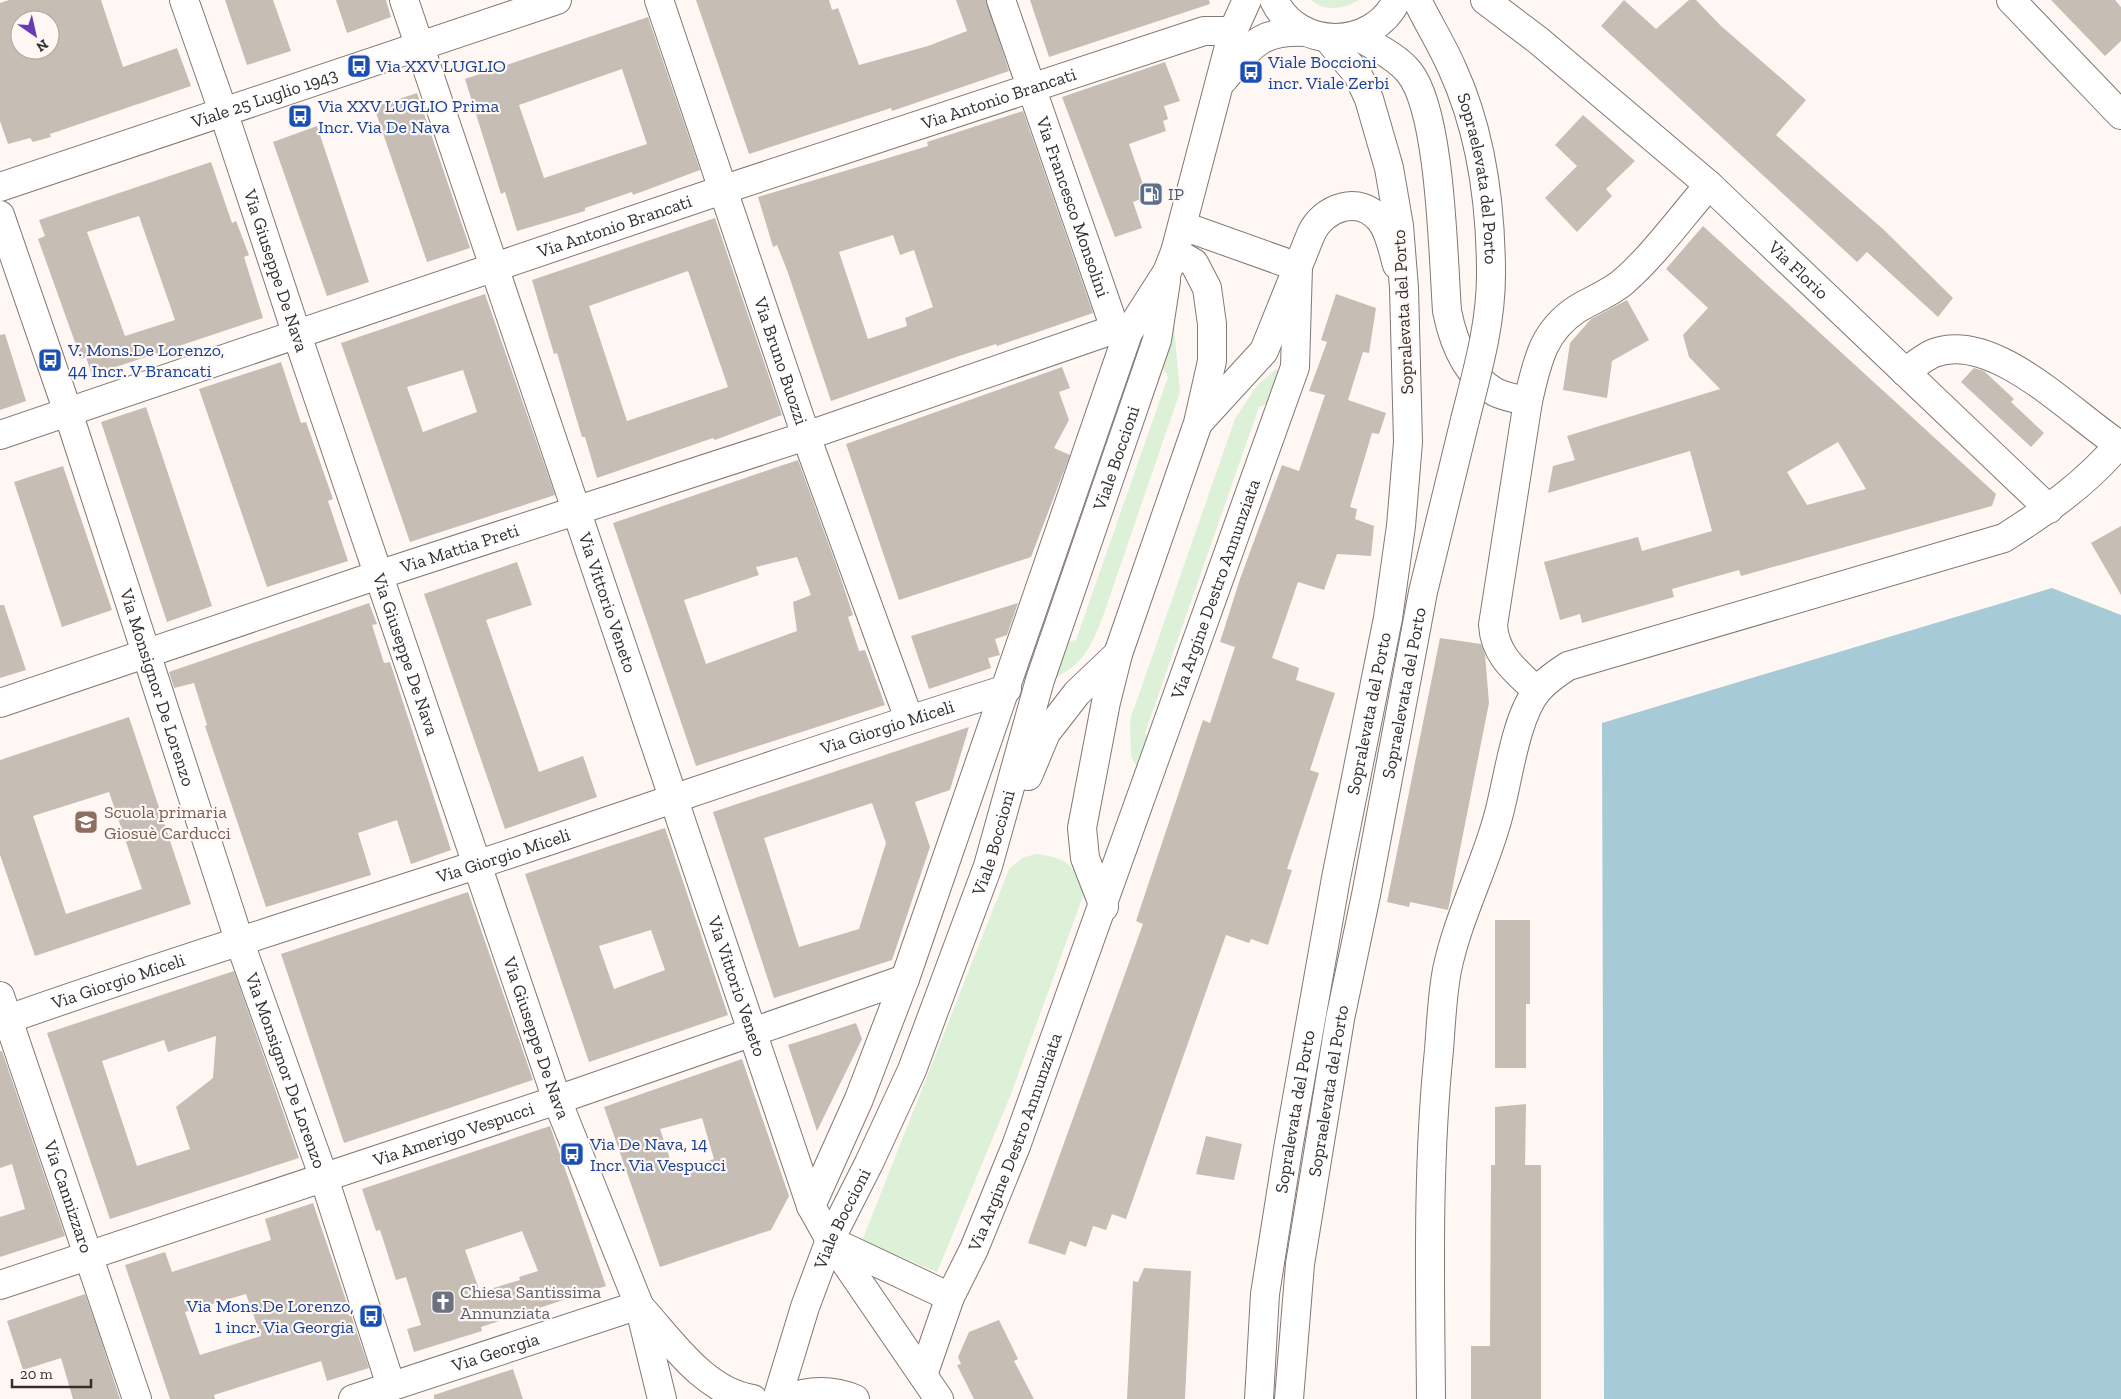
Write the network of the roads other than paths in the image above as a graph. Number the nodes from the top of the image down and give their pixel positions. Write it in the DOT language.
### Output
graph roads {
  1 [pos="184,0"];
  2 [pos="404,0"];
  3 [pos="557,0"];
  4 [pos="659,0"];
  5 [pos="1001,0"];
  6 [pos="1247,0"];
  7 [pos="1274,0"];
  8 [pos="1397,0"];
  9 [pos="1417,0"];
  10 [pos="1485,0"];
  11 [pos="2011,0"];
  12 [pos="1232,31"];
  13 [pos="1317,35"];
  14 [pos="1356,36"];
  15 [pos="420,45"];
  16 [pos="1218,86"];
  17 [pos="1031,89"];
  18 [pos="223,111"];
  19 [pos="2121,115"];
  20 [pos="1709,185"];
  21 [pos="0,188"];
  22 [pos="725,189"];
  23 [pos="0,215"];
  24 [pos="1183,226"];
  25 [pos="1171,262"];
  26 [pos="1298,267"];
  27 [pos="494,268"];
  28 [pos="1404,288"];
  29 [pos="1121,331"];
  30 [pos="297,335"];
  31 [pos="1905,372"];
  32 [pos="1528,400"];
  33 [pos="68,412"];
  34 [pos="1198,423"];
  35 [pos="0,435"];
  36 [pos="806,436"];
  37 [pos="2120,445"];
  38 [pos="576,509"];
  39 [pos="2049,509"];
  40 [pos="378,575"];
  41 [pos="1118,654"];
  42 [pos="147,655"];
  43 [pos="1007,688"];
  44 [pos="1537,691"];
  45 [pos="0,703"];
  46 [pos="909,719"];
  47 [pos="673,798"];
  48 [pos="476,865"];
  49 [pos="988,866"];
  50 [pos="1104,907"];
  51 [pos="239,940"];
  52 [pos="905,979"];
  53 [pos="3,1012"];
  54 [pos="752,1032"];
  55 [pos="557,1100"];
  56 [pos="324,1178"];
  57 [pos="811,1206"];
  58 [pos="830,1240"];
  59 [pos="88,1254"];
  60 [pos="0,1285"];
  61 [pos="950,1297"];
  62 [pos="639,1305"];
  63 [pos="923,1375"];
  64 [pos="391,1386"];
  65 [pos="137,1399"];
  66 [pos="353,1399"];
  67 [pos="662,1399"];
  68 [pos="753,1399"];
  69 [pos="777,1399"];
  70 [pos="785,1399"];
  71 [pos="855,1399"];
  72 [pos="939,1399"];
  73 [pos="1259,1399"];
  74 [pos="1289,1399"];
  75 [pos="1431,1399"];
  1 -- 18 [label="street, Via Giuseppe De Nava"];
  2 -- 15 [label="street, Via Vittorio Veneto"];
  3 -- 15 [label="street, Viale 25 Luglio 1943"];
  4 -- 22 [label="street, Via Bruno Buozzi"];
  5 -- 17 [label="street, Via Francesco Monsolini"];
  6 -- 12 [label="street, Viale Boccioni"];
  7 -- 13 [label="street, Sopralevata del Porto"];
  8 -- 14 [label="street"];
  9 -- 74 [label="street, Sopraelevata del Porto, bridge"];
  10 -- 20 [label="street, Via Florio"];
  11 -- 19 [label="street"];
  12 -- 16 [label="street, Viale Boccioni"];
  12 -- 17 [label="street, Via Antonio Brancati"];
  13 -- 14 [label="street, Viale Boccioni"];
  13 -- 16 [label="street, Viale Boccioni"];
  13 -- 28 [label="street, Sopralevata del Porto"];
  14 -- 32 [label="street"];
  15 -- 18 [label="street, Viale 25 Luglio 1943"];
  15 -- 27 [label="street, Via Vittorio Veneto"];
  16 -- 24 [label="street, Viale Boccioni"];
  17 -- 22 [label="street, Via Antonio Brancati"];
  17 -- 29 [label="street, Via Francesco Monsolini"];
  18 -- 21 [label="street, Viale 25 Luglio 1943"];
  18 -- 30 [label="street, Via Giuseppe De Nava"];
  20 -- 31 [label="street, Via Florio"];
  20 -- 32 [label="street"];
  22 -- 27 [label="street, Via Antonio Brancati"];
  22 -- 36 [label="street, Via Bruno Buozzi"];
  23 -- 33 [label="street, Via Monsignor De Lorenzo"];
  24 -- 25 [label="street, Viale Boccioni"];
  24 -- 26 [label="street"];
  25 -- 29 [label="street, Viale Boccioni"];
  25 -- 34 [label="street, Via Argine Destro Annunziata"];
  25 -- 49 [label="street, Viale Boccioni"];
  26 -- 28 [label="street, Via Argine Destro Annunziata"];
  26 -- 34 [label="street, Via Argine Destro Annunziata"];
  26 -- 50 [label="street, Via Argine Destro Annunziata"];
  27 -- 30 [label="street, Via Antonio Brancati"];
  27 -- 38 [label="street, Via Vittorio Veneto"];
  28 -- 73 [label="street, Sopralevata del Porto"];
  29 -- 36 [label="street, Via Mattia Preti"];
  29 -- 43 [label="street, Viale Boccioni"];
  30 -- 33 [label="street, Via Antonio Brancati"];
  30 -- 40 [label="street, Via Giuseppe De Nava"];
  31 -- 37 [label="street"];
  31 -- 39 [label="street, Via Florio"];
  32 -- 44 [label="street"];
  33 -- 35 [label="street, Via Antonio Brancati"];
  33 -- 42 [label="street, Via Monsignor De Lorenzo"];
  34 -- 41 [label="street, Via Argine Destro Annunziata"];
  36 -- 38 [label="street, Via Mattia Preti"];
  36 -- 46 [label="street, Via Bruno Buozzi"];
  37 -- 39 [label="street"];
  38 -- 40 [label="street, Via Mattia Preti"];
  38 -- 47 [label="street, Via Vittorio Veneto"];
  39 -- 44 [label="street"];
  40 -- 42 [label="street, Via Mattia Preti"];
  40 -- 48 [label="street, Via Giuseppe De Nava"];
  41 -- 49 [label="street"];
  41 -- 50 [label="street, Via Argine Destro Annunziata"];
  42 -- 45 [label="street, Via Mattia Preti"];
  42 -- 51 [label="street, Via Monsignor De Lorenzo"];
  43 -- 46 [label="street, Via Giorgio Miceli"];
  43 -- 52 [label="street, Viale Boccioni"];
  44 -- 75 [label="street"];
  46 -- 47 [label="street, Via Giorgio Miceli"];
  47 -- 48 [label="street, Via Giorgio Miceli"];
  47 -- 54 [label="street, Via Vittorio Veneto"];
  48 -- 51 [label="street, Via Giorgio Miceli"];
  48 -- 55 [label="street, Via Giuseppe De Nava"];
  49 -- 58 [label="street, Viale Boccioni"];
  50 -- 61 [label="street, Via Argine Destro Annunziata"];
  51 -- 53 [label="street, Via Giorgio Miceli"];
  51 -- 56 [label="street, Via Monsignor De Lorenzo"];
  52 -- 54 [label="street, Via Amerigo Vespucci"];
  52 -- 57 [label="street, Viale Boccioni"];
  53 -- 59 [label="street, Via Cannizzaro"];
  54 -- 55 [label="street, Via Amerigo Vespucci"];
  54 -- 57 [label="street, Via Vittorio Veneto"];
  55 -- 56 [label="street, Via Amerigo Vespucci"];
  55 -- 62 [label="street, Via Giuseppe De Nava"];
  56 -- 59 [label="street, Via Amerigo Vespucci"];
  56 -- 64 [label="street, Via Monsignor De Lorenzo"];
  57 -- 58 [label="street, Via Vittorio Veneto"];
  58 -- 61 [label="street"];
  58 -- 63 [label="street, Via Vittorio Veneto"];
  58 -- 69 [label="street, Viale Boccioni"];
  59 -- 60 [label="street, Via Amerigo Vespucci"];
  59 -- 65 [label="street, Via Cannizzaro"];
  61 -- 63 [label="street, Via Argine Destro Annunziata"];
  62 -- 64 [label="street, Via Georgia"];
  62 -- 67 [label="street, Via Giuseppe De Nava"];
  62 -- 68 [label="street, Via Giuseppe De Nava"];
  63 -- 72 [label="street, Via Vittorio Veneto"];
  64 -- 66 [label="street, Via Georgia"];
  70 -- 71 [label="street"];
}
